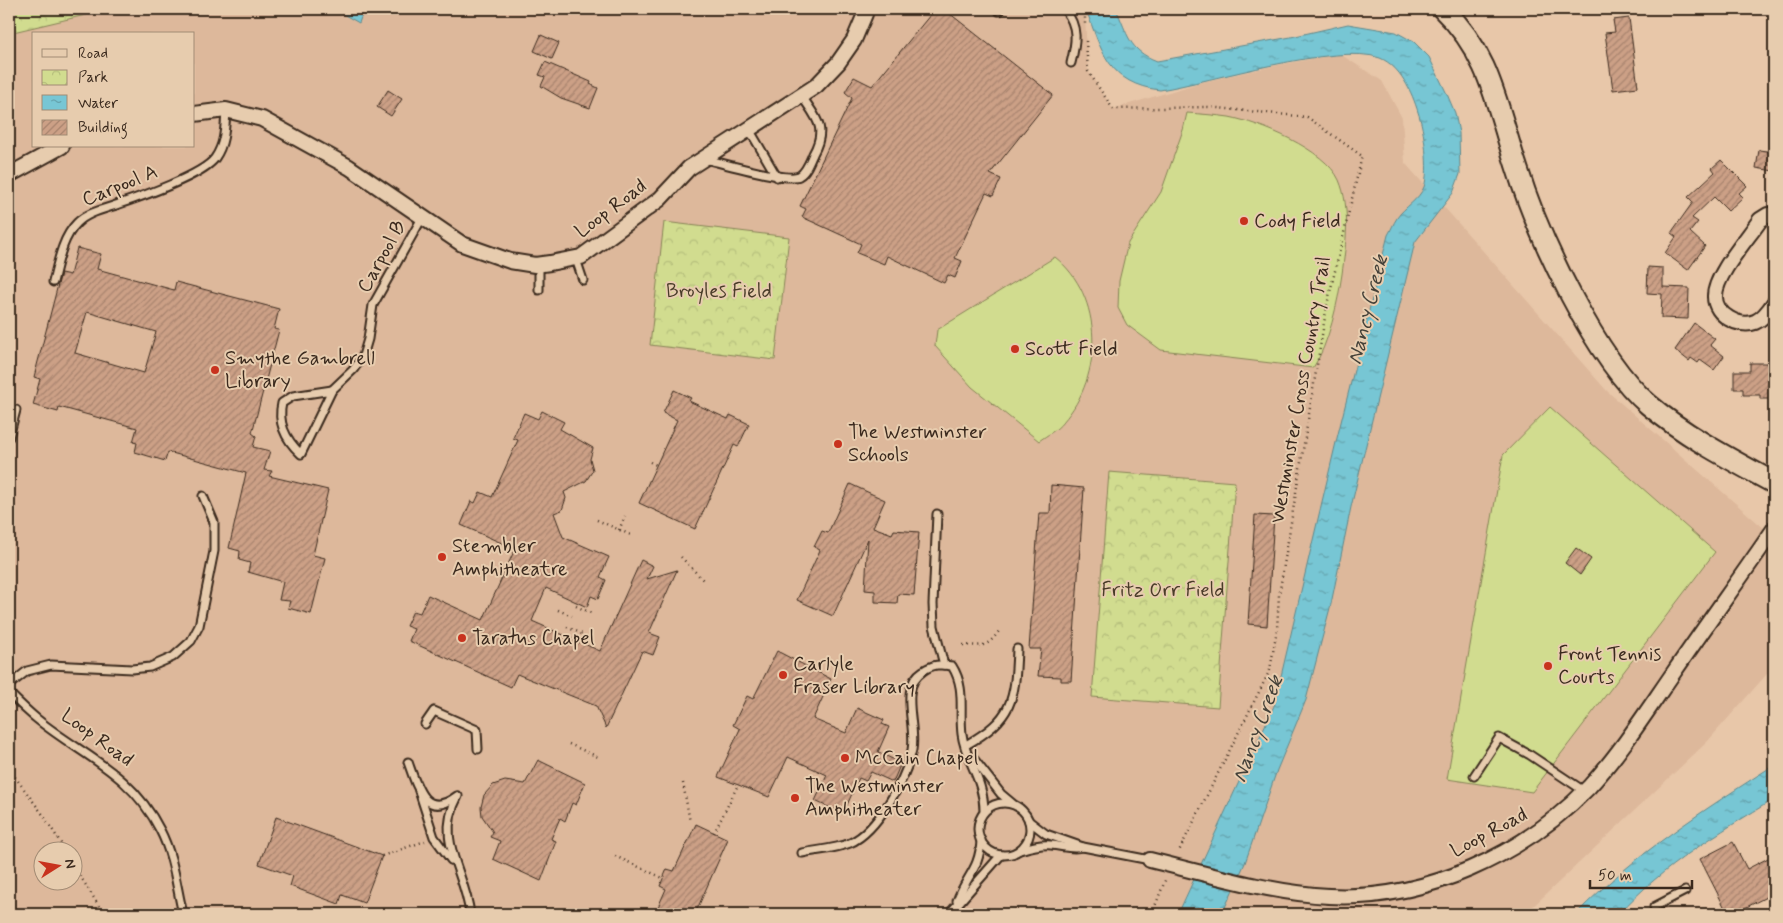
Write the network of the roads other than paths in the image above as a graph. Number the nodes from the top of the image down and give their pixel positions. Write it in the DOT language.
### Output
graph roads {
  1 [pos="865,9"];
  2 [pos="1443,9"];
  3 [pos="1064,10"];
  4 [pos="1070,63"];
  5 [pos="801,95"];
  6 [pos="226,110"];
  7 [pos="195,114"];
  8 [pos="749,129"];
  9 [pos="58,148"];
  10 [pos="703,159"];
  11 [pos="9,175"];
  12 [pos="777,177"];
  13 [pos="1774,215"];
  14 [pos="422,218"];
  15 [pos="576,258"];
  16 [pos="539,265"];
  17 [pos="583,280"];
  18 [pos="53,282"];
  19 [pos="539,290"];
  20 [pos="1774,303"];
  21 [pos="332,390"];
  22 [pos="16,410"];
  23 [pos="9,437"];
  24 [pos="1774,483"];
  25 [pos="203,496"];
  26 [pos="937,514"];
  27 [pos="1774,529"];
  28 [pos="1017,649"];
  29 [pos="944,665"];
  30 [pos="9,686"];
  31 [pos="9,693"];
  32 [pos="425,724"];
  33 [pos="966,745"];
  34 [pos="478,749"];
  35 [pos="969,754"];
  36 [pos="408,762"];
  37 [pos="1474,776"];
  38 [pos="419,791"];
  39 [pos="1584,792"];
  40 [pos="1016,805"];
  41 [pos="984,811"];
  42 [pos="1029,821"];
  43 [pos="980,840"];
  44 [pos="1083,847"];
  45 [pos="1019,850"];
  46 [pos="802,853"];
  47 [pos="1000,855"];
  48 [pos="1150,860"];
  49 [pos="453,863"];
  50 [pos="1685,890"];
  51 [pos="956,903"];
  52 [pos="1654,907"];
  53 [pos="181,912"];
  54 [pos="470,914"];
  55 [pos="949,914"];
  1 -- 5 [label="street, Loop Road"];
  2 -- 24 [label="street"];
  3 -- 4 [label="lane"];
  5 -- 8 [label="street, Loop Road"];
  5 -- 12 [label="lane"];
  6 -- 7 [label="street, Loop Road"];
  6 -- 14 [label="street, Loop Road"];
  6 -- 18 [label="lane, Carpool A"];
  8 -- 10 [label="street, Loop Road"];
  8 -- 12 [label="lane"];
  9 -- 11 [label="street"];
  10 -- 12 [label="lane"];
  10 -- 15 [label="street, Loop Road"];
  13 -- 20 [label="street"];
  14 -- 16 [label="street, Loop Road"];
  14 -- 21 [label="lane, Carpool B"];
  15 -- 16 [label="street, Loop Road"];
  15 -- 17 [label="lane"];
  16 -- 19 [label="lane"];
  21 -- 21 [label="lane, Carpool B"];
  22 -- 23 [label="lane"];
  25 -- 30 [label="lane"];
  26 -- 29 [label="lane"];
  27 -- 39 [label="street, Loop Road"];
  28 -- 33 [label="lane"];
  29 -- 33 [label="lane"];
  29 -- 46 [label="lane"];
  31 -- 53 [label="lane, Loop Road"];
  32 -- 34 [label="lane"];
  33 -- 35 [label="lane"];
  35 -- 40 [label="lane"];
  35 -- 41 [label="lane"];
  36 -- 38 [label="lane"];
  37 -- 39 [label="lane"];
  38 -- 49 [label="lane"];
  38 -- 49 [label="lane"];
  39 -- 48 [label="street, Loop Road"];
  40 -- 41 [label="lane"];
  40 -- 42 [label="lane"];
  41 -- 43 [label="lane"];
  42 -- 44 [label="lane, Loop Road"];
  42 -- 45 [label="lane"];
  43 -- 47 [label="lane"];
  43 -- 51 [label="lane"];
  44 -- 45 [label="lane, Loop Road"];
  44 -- 48 [label="lane, Loop Road"];
  45 -- 47 [label="lane"];
  47 -- 51 [label="lane"];
  49 -- 54 [label="lane"];
  50 -- 52 [label="lane"];
  51 -- 55 [label="lane"];
}
